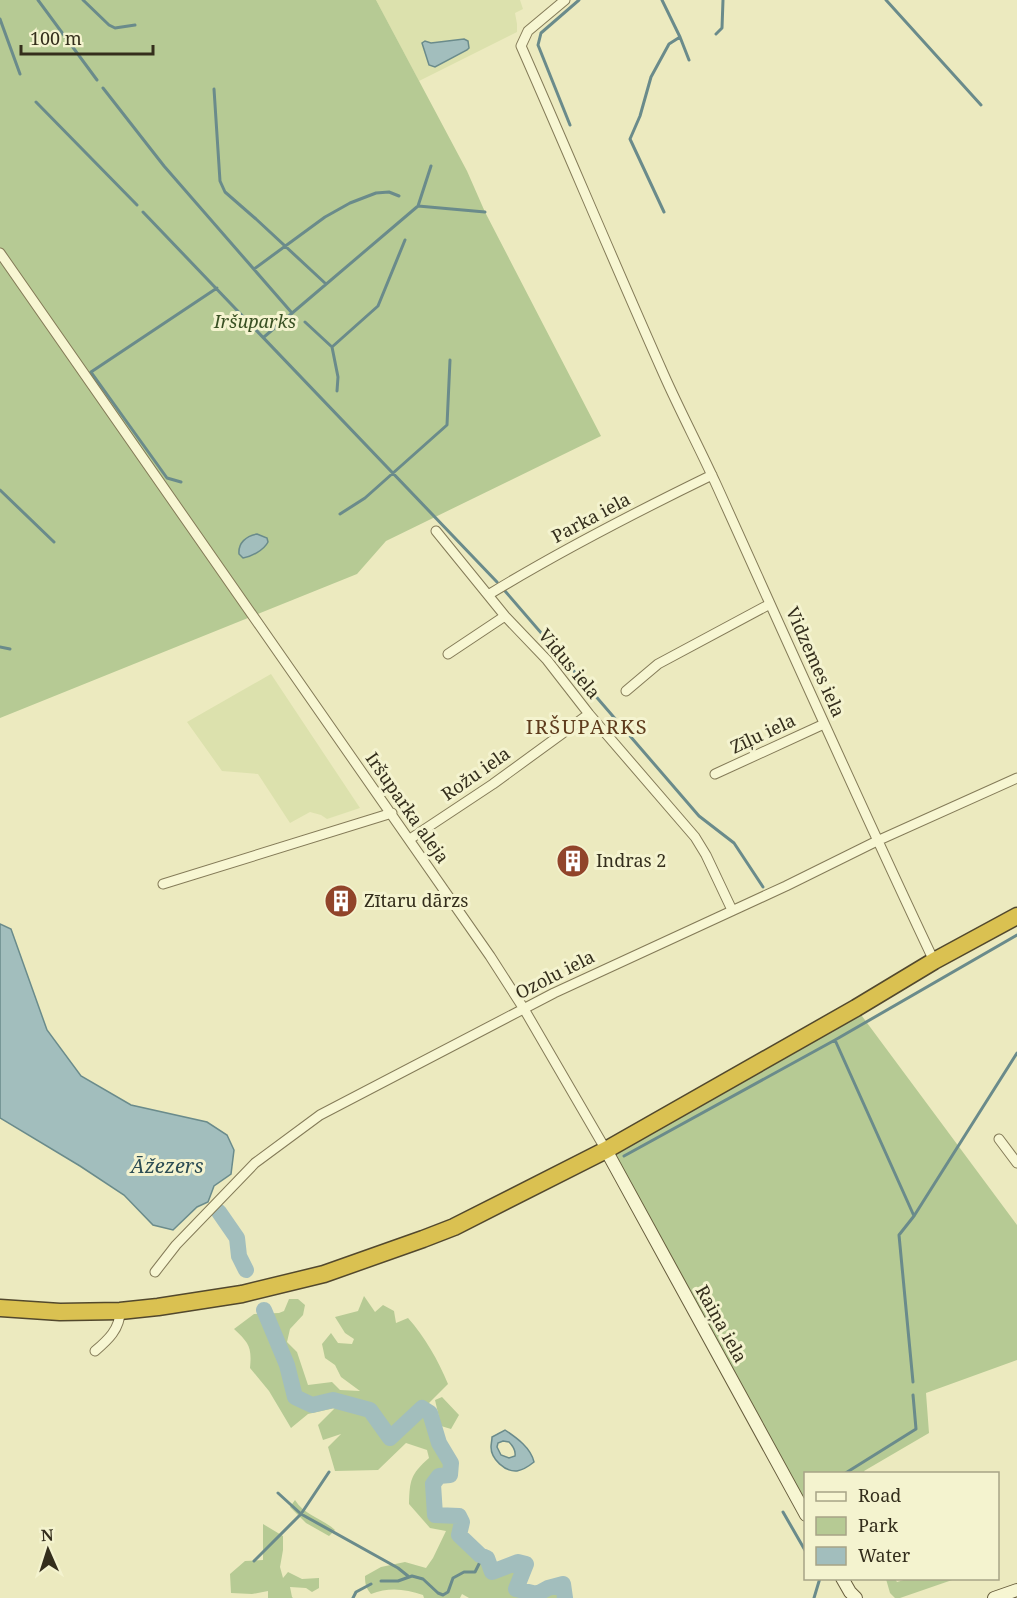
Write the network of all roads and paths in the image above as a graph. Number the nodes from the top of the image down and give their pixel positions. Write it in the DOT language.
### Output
graph roads {
  1 [pos="565,0"];
  2 [pos="0,253"];
  3 [pos="712,475"];
  4 [pos="436,531"];
  5 [pos="488,595"];
  6 [pos="770,604"];
  7 [pos="505,616"];
  8 [pos="448,654"];
  9 [pos="626,691"];
  10 [pos="589,714"];
  11 [pos="824,724"];
  12 [pos="715,774"];
  13 [pos="1017,778"];
  14 [pos="392,813"];
  15 [pos="410,839"];
  16 [pos="877,841"];
  17 [pos="163,884"];
  18 [pos="732,910"];
  19 [pos="1017,916"];
  20 [pos="934,961"];
  21 [pos="524,1009"];
  22 [pos="999,1139"];
  23 [pos="606,1150"];
  24 [pos="1017,1163"];
  25 [pos="155,1272"];
  26 [pos="0,1308"];
  27 [pos="120,1311"];
  28 [pos="95,1351"];
  29 [pos="804,1511"];
  30 [pos="843,1580"];
  31 [pos="1017,1590"];
  32 [pos="852,1596"];
  33 [pos="994,1598"];
  1 -- 3 [label="street, Vidzemes iela"];
  2 -- 14 [label="street, Iršuparka aleja"];
  3 -- 5 [label="street, Parka iela"];
  3 -- 6 [label="street, Vidzemes iela"];
  4 -- 5 [label="street, Vidus iela"];
  5 -- 7 [label="street, Vidus iela"];
  6 -- 9 [label="street"];
  6 -- 11 [label="street, Vidzemes iela"];
  7 -- 8 [label="street"];
  7 -- 10 [label="street, Vidus iela"];
  10 -- 15 [label="street, Rožu iela"];
  10 -- 18 [label="street, Vidus iela"];
  11 -- 12 [label="street, Zīļu iela"];
  11 -- 16 [label="street, Vidzemes iela"];
  13 -- 16 [label="street, Ozolu iela"];
  14 -- 15 [label="street, Iršuparka aleja"];
  14 -- 17 [label="street"];
  15 -- 21 [label="street, Iršuparka aleja"];
  16 -- 18 [label="street, Ozolu iela"];
  16 -- 20 [label="street, Vidzemes iela"];
  18 -- 21 [label="street, Ozolu iela"];
  19 -- 20 [label="highway"];
  20 -- 23 [label="highway"];
  21 -- 23 [label="street, Iršuparka aleja"];
  21 -- 25 [label="street, Ozolu iela"];
  22 -- 24 [label="street"];
  23 -- 27 [label="highway"];
  23 -- 29 [label="street, Raiņa iela"];
  26 -- 27 [label="highway"];
  27 -- 28 [label="street"];
  30 -- 32 [label="street"];
  31 -- 33 [label="street"];
}
